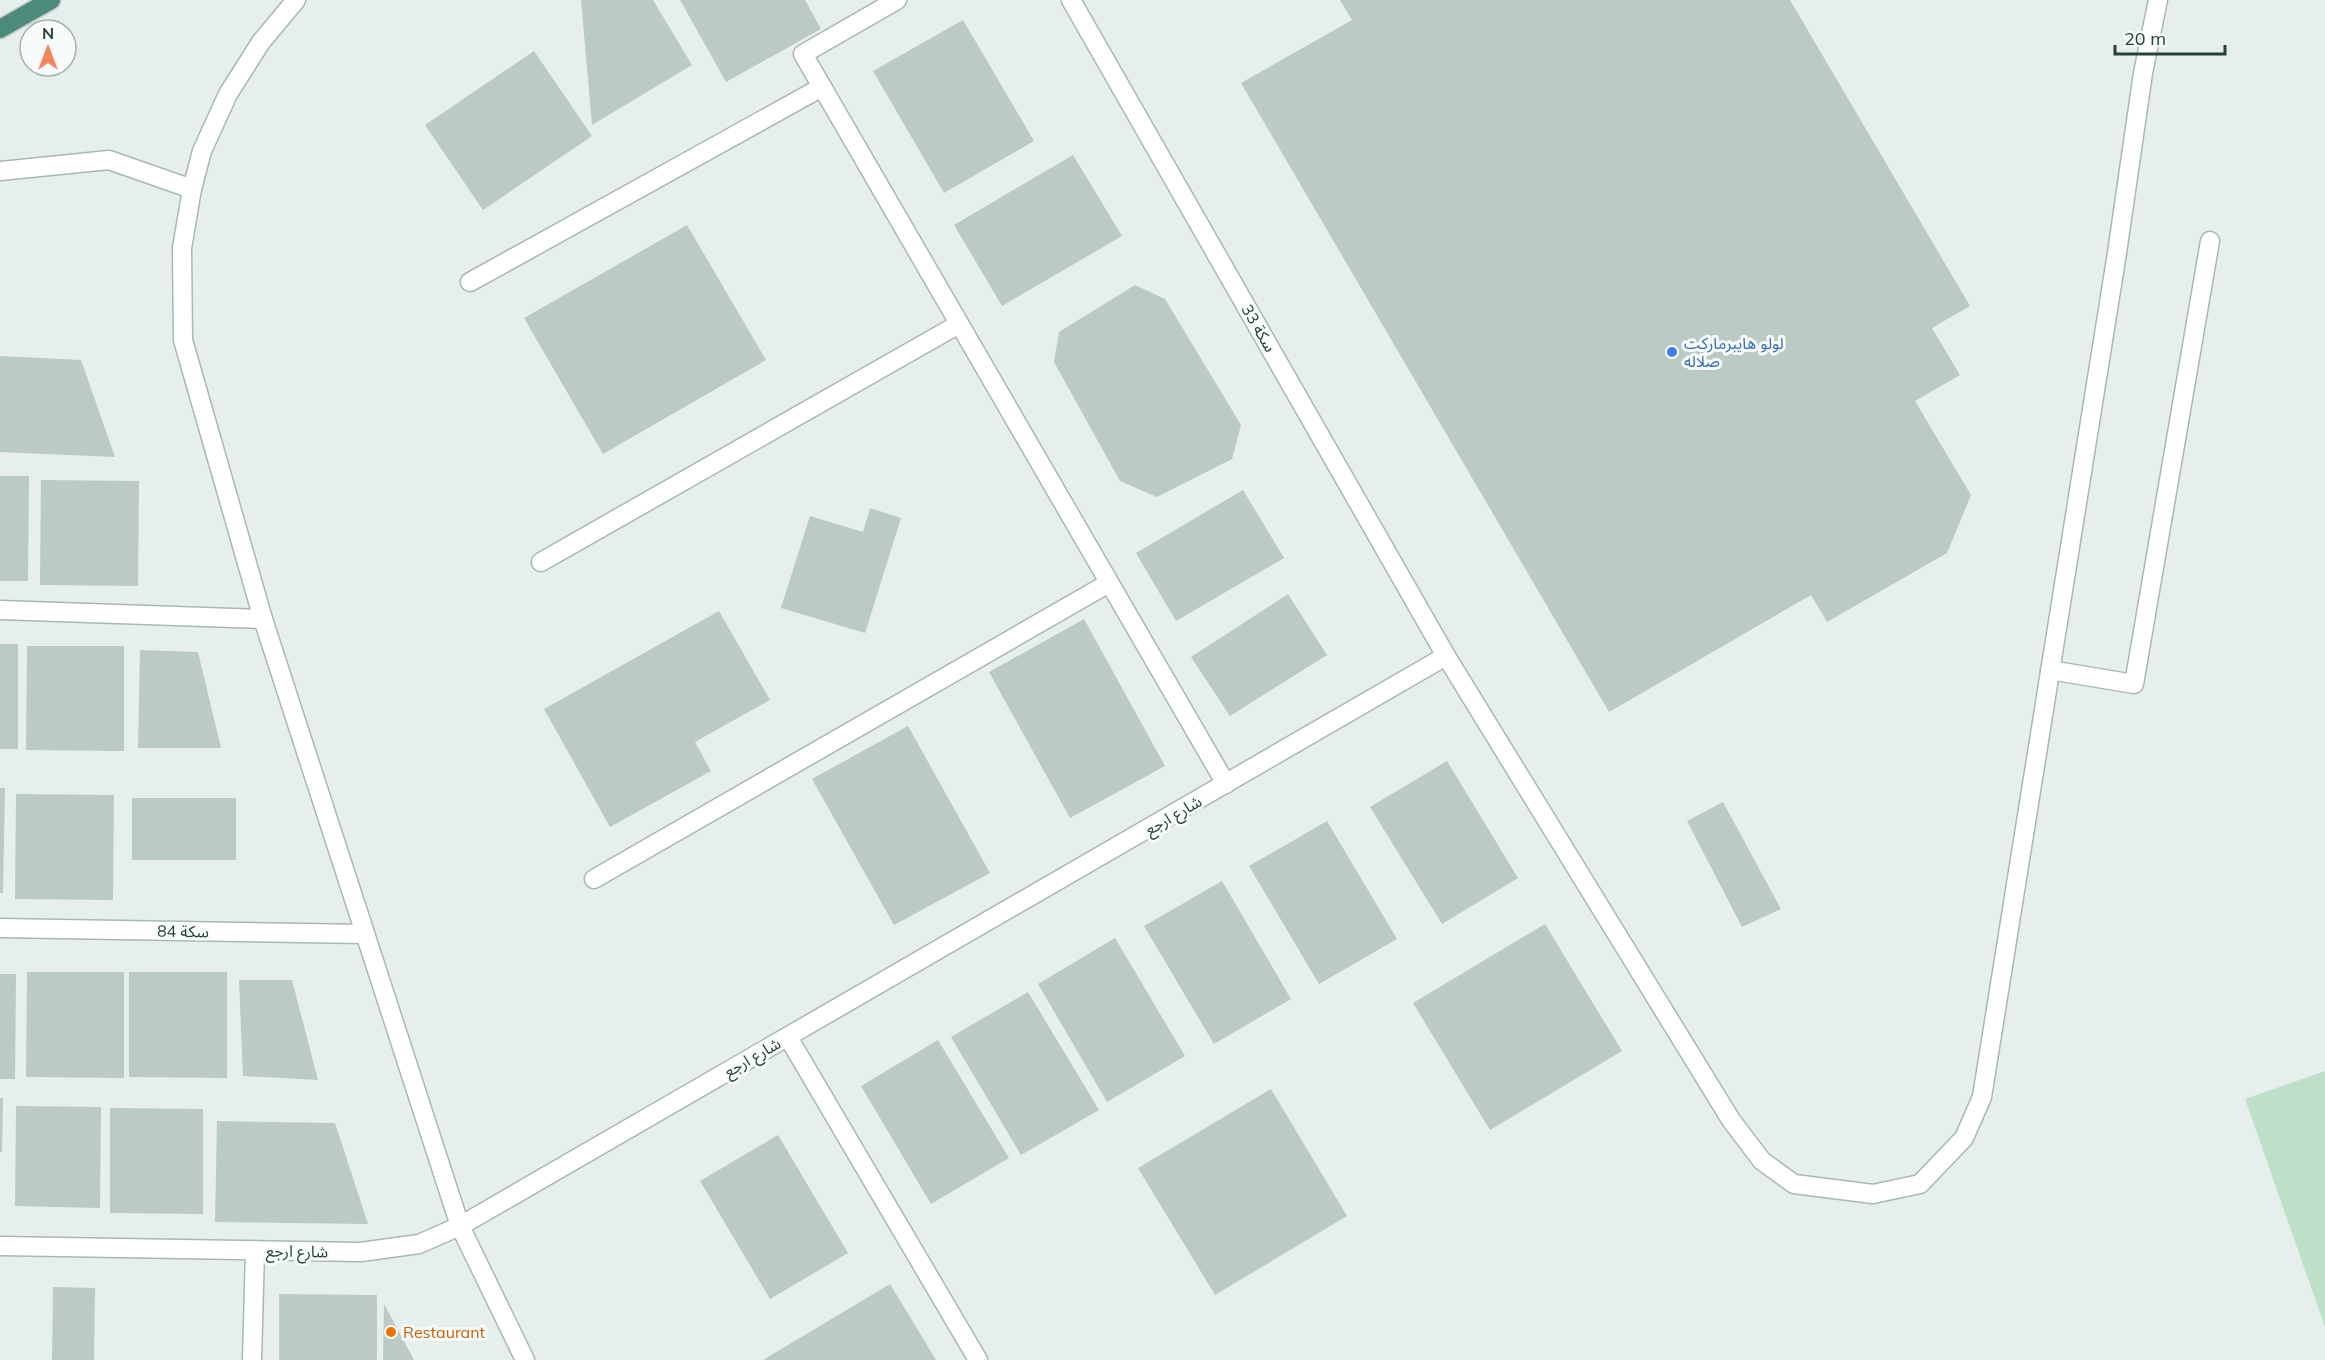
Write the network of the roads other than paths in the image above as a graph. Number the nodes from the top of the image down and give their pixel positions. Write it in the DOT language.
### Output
graph roads {
  1 [pos="51,0"];
  2 [pos="296,0"];
  3 [pos="897,0"];
  4 [pos="1071,0"];
  5 [pos="2158,0"];
  6 [pos="0,28"];
  7 [pos="822,87"];
  8 [pos="0,171"];
  9 [pos="192,189"];
  10 [pos="2210,241"];
  11 [pos="470,282"];
  12 [pos="959,324"];
  13 [pos="542,562"];
  14 [pos="1109,583"];
  15 [pos="0,610"];
  16 [pos="263,619"];
  17 [pos="1446,656"];
  18 [pos="2050,670"];
  19 [pos="1226,784"];
  20 [pos="594,879"];
  21 [pos="0,927"];
  22 [pos="365,934"];
  23 [pos="788,1037"];
  24 [pos="460,1226"];
  25 [pos="0,1246"];
  26 [pos="255,1250"];
  27 [pos="252,1360"];
  28 [pos="525,1360"];
  29 [pos="978,1360"];
  1 -- 6 [label="highway"];
  2 -- 9 [label="street"];
  3 -- 7 [label="street"];
  4 -- 17 [label="street, سكة 33"];
  5 -- 18 [label="street, سكة 33"];
  7 -- 11 [label="street"];
  7 -- 12 [label="street"];
  8 -- 9 [label="street"];
  9 -- 16 [label="street"];
  10 -- 18 [label="street"];
  12 -- 13 [label="street"];
  12 -- 14 [label="street"];
  14 -- 19 [label="street"];
  14 -- 20 [label="street"];
  15 -- 16 [label="street"];
  16 -- 22 [label="street"];
  17 -- 18 [label="street, سكة 33"];
  17 -- 19 [label="street, شارع ارجع"];
  19 -- 23 [label="street, شارع ارجع"];
  21 -- 22 [label="street, سكة 84"];
  22 -- 24 [label="street"];
  23 -- 24 [label="street, شارع ارجع"];
  23 -- 29 [label="street"];
  24 -- 26 [label="street, شارع ارجع"];
  24 -- 28 [label="street"];
  25 -- 26 [label="street, شارع ارجع"];
  26 -- 27 [label="street"];
}
